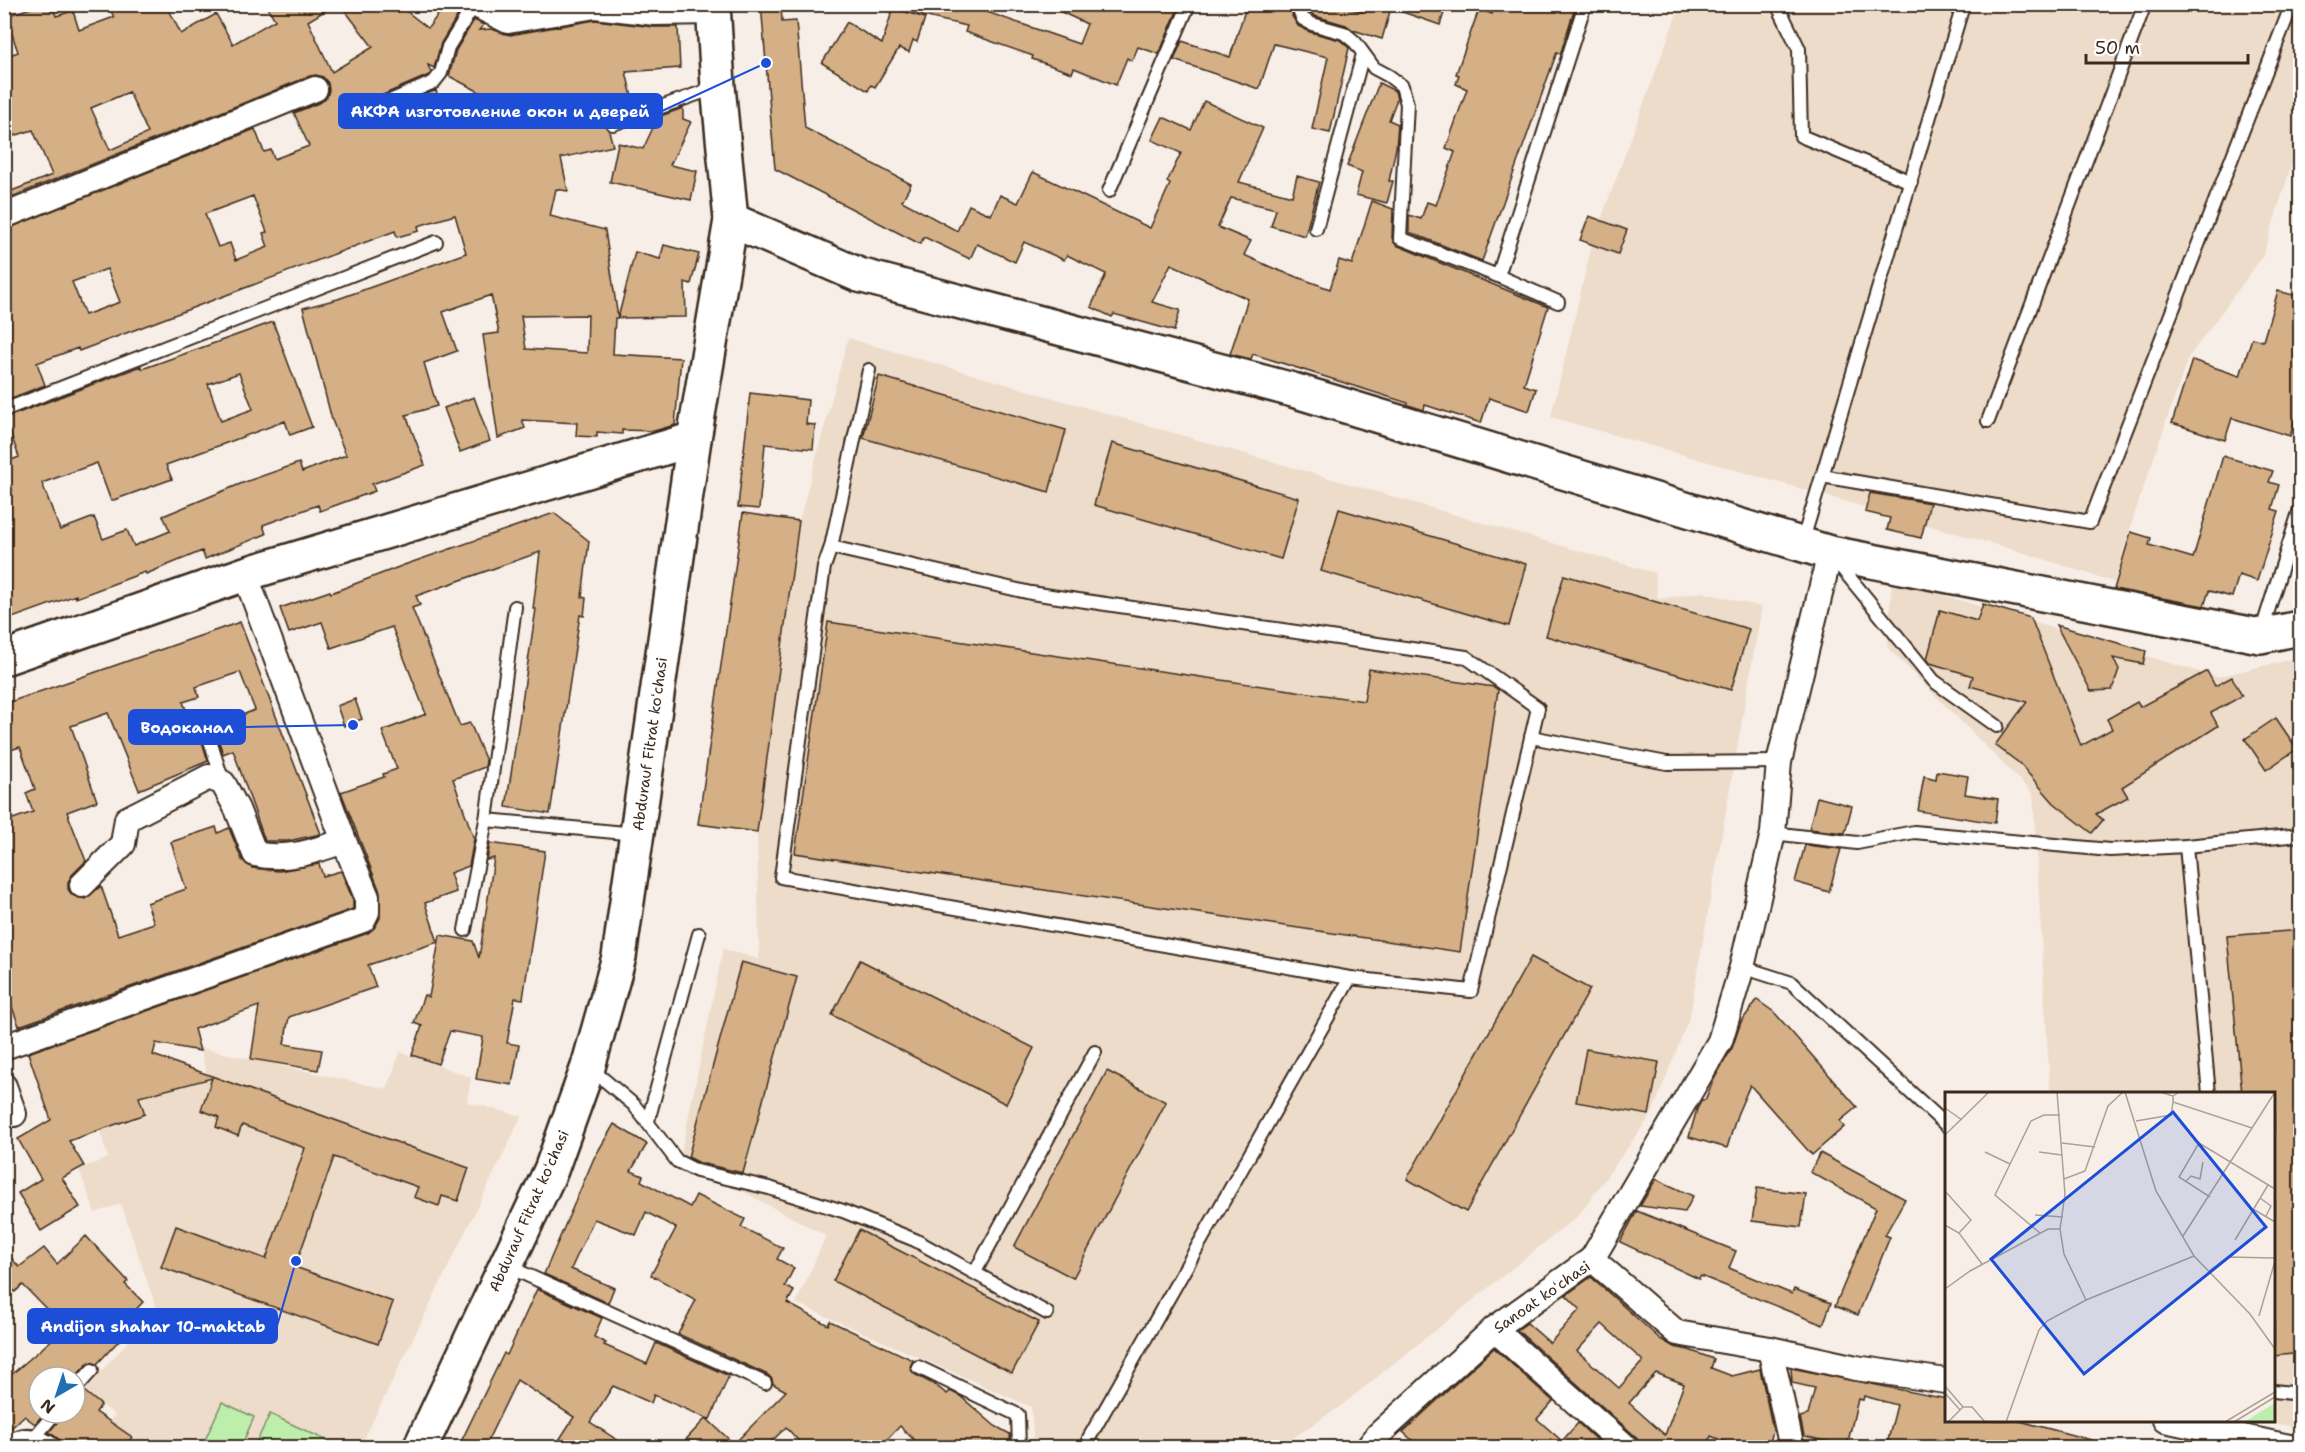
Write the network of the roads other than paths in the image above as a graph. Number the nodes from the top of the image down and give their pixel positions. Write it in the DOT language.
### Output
graph roads {
  1 [pos="474,4"];
  2 [pos="1189,4"];
  3 [pos="1303,4"];
  4 [pos="1585,4"];
  5 [pos="1776,4"];
  6 [pos="2145,4"];
  7 [pos="2292,4"];
  8 [pos="713,8"];
  9 [pos="1962,9"];
  10 [pos="1363,54"];
  11 [pos="718,86"];
  12 [pos="315,89"];
  13 [pos="369,110"];
  14 [pos="613,124"];
  15 [pos="1911,182"];
  16 [pos="1109,191"];
  17 [pos="4,216"];
  18 [pos="731,220"];
  19 [pos="1316,229"];
  20 [pos="436,242"];
  21 [pos="1498,276"];
  22 [pos="1558,302"];
  23 [pos="868,370"];
  24 [pos="4,410"];
  25 [pos="1988,421"];
  26 [pos="694,439"];
  27 [pos="1822,476"];
  28 [pos="2301,508"];
  29 [pos="831,547"];
  30 [pos="1816,548"];
  31 [pos="245,574"];
  32 [pos="515,607"];
  33 [pos="2301,628"];
  34 [pos="2260,636"];
  35 [pos="4,658"];
  36 [pos="1997,726"];
  37 [pos="207,731"];
  38 [pos="1532,737"];
  39 [pos="1779,762"];
  40 [pos="223,783"];
  41 [pos="486,820"];
  42 [pos="1773,833"];
  43 [pos="637,834"];
  44 [pos="2301,836"];
  45 [pos="344,841"];
  46 [pos="2186,846"];
  47 [pos="82,885"];
  48 [pos="465,930"];
  49 [pos="699,934"];
  50 [pos="1742,967"];
  51 [pos="1350,978"];
  52 [pos="4,1047"];
  53 [pos="1095,1052"];
  54 [pos="588,1067"];
  55 [pos="4,1086"];
  56 [pos="2209,1092"];
  57 [pos="14,1114"];
  58 [pos="648,1121"];
  59 [pos="1945,1123"];
  60 [pos="1592,1258"];
  61 [pos="506,1265"];
  62 [pos="975,1272"];
  63 [pos="1047,1313"];
  64 [pos="1494,1329"];
  65 [pos="1770,1349"];
  66 [pos="918,1367"];
  67 [pos="92,1370"];
  68 [pos="87,1376"];
  69 [pos="1945,1381"];
  70 [pos="765,1383"];
  71 [pos="2275,1391"];
  72 [pos="2301,1394"];
  73 [pos="2174,1422"];
  74 [pos="46,1425"];
  75 [pos="1089,1438"];
  76 [pos="31,1445"];
  77 [pos="420,1448"];
  78 [pos="1018,1448"];
  79 [pos="1368,1448"];
  80 [pos="1627,1448"];
  81 [pos="1792,1448"];
  82 [pos="2294,1448"];
  1 -- 8 [label="street"];
  1 -- 13 [label="lane"];
  2 -- 16 [label="lane"];
  3 -- 10 [label="lane"];
  4 -- 21 [label="lane"];
  5 -- 15 [label="lane"];
  6 -- 25 [label="lane"];
  7 -- 27 [label="lane"];
  8 -- 11 [label="street, Abdurauf Fitrat koʻchasi"];
  9 -- 15 [label="lane"];
  10 -- 19 [label="lane"];
  10 -- 21 [label="lane"];
  11 -- 14 [label="lane"];
  11 -- 18 [label="street, Abdurauf Fitrat koʻchasi"];
  12 -- 17 [label="street"];
  15 -- 27 [label="lane"];
  18 -- 26 [label="street, Abdurauf Fitrat koʻchasi"];
  18 -- 30 [label="street"];
  20 -- 24 [label="lane"];
  21 -- 22 [label="lane"];
  23 -- 29 [label="lane"];
  26 -- 31 [label="street"];
  26 -- 43 [label="street, Abdurauf Fitrat koʻchasi"];
  27 -- 30 [label="lane"];
  28 -- 34 [label="lane"];
  29 -- 38 [label="lane"];
  29 -- 51 [label="lane"];
  30 -- 34 [label="street"];
  30 -- 36 [label="lane"];
  30 -- 39 [label="street"];
  31 -- 35 [label="street"];
  31 -- 45 [label="street"];
  32 -- 41 [label="lane"];
  33 -- 34 [label="street"];
  37 -- 40 [label="lane"];
  38 -- 39 [label="lane"];
  38 -- 51 [label="lane"];
  39 -- 42 [label="street"];
  40 -- 45 [label="street"];
  40 -- 47 [label="street"];
  41 -- 43 [label="lane"];
  41 -- 48 [label="lane"];
  42 -- 46 [label="lane"];
  42 -- 50 [label="street"];
  43 -- 54 [label="street, Abdurauf Fitrat koʻchasi"];
  44 -- 46 [label="lane"];
  45 -- 52 [label="street"];
  46 -- 56 [label="lane"];
  49 -- 58 [label="lane"];
  50 -- 59 [label="lane"];
  50 -- 60 [label="street"];
  51 -- 75 [label="lane"];
  53 -- 62 [label="lane"];
  54 -- 58 [label="lane"];
  54 -- 61 [label="street, Abdurauf Fitrat koʻchasi"];
  55 -- 57 [label="street"];
  58 -- 62 [label="lane"];
  60 -- 64 [label="street, Sanoat koʻchasi"];
  60 -- 65 [label="street, Sanoat koʻchasi"];
  61 -- 70 [label="lane"];
  61 -- 77 [label="street, Abdurauf Fitrat koʻchasi"];
  62 -- 63 [label="lane"];
  64 -- 79 [label="street, Sanoat koʻchasi"];
  64 -- 80 [label="street"];
  65 -- 69 [label="street, Sanoat koʻchasi"];
  65 -- 81 [label="street"];
  66 -- 78 [label="lane"];
  67 -- 68 [label="lane"];
  71 -- 72 [label="lane"];
  73 -- 82 [label="street"];
  74 -- 76 [label="lane"];
}
